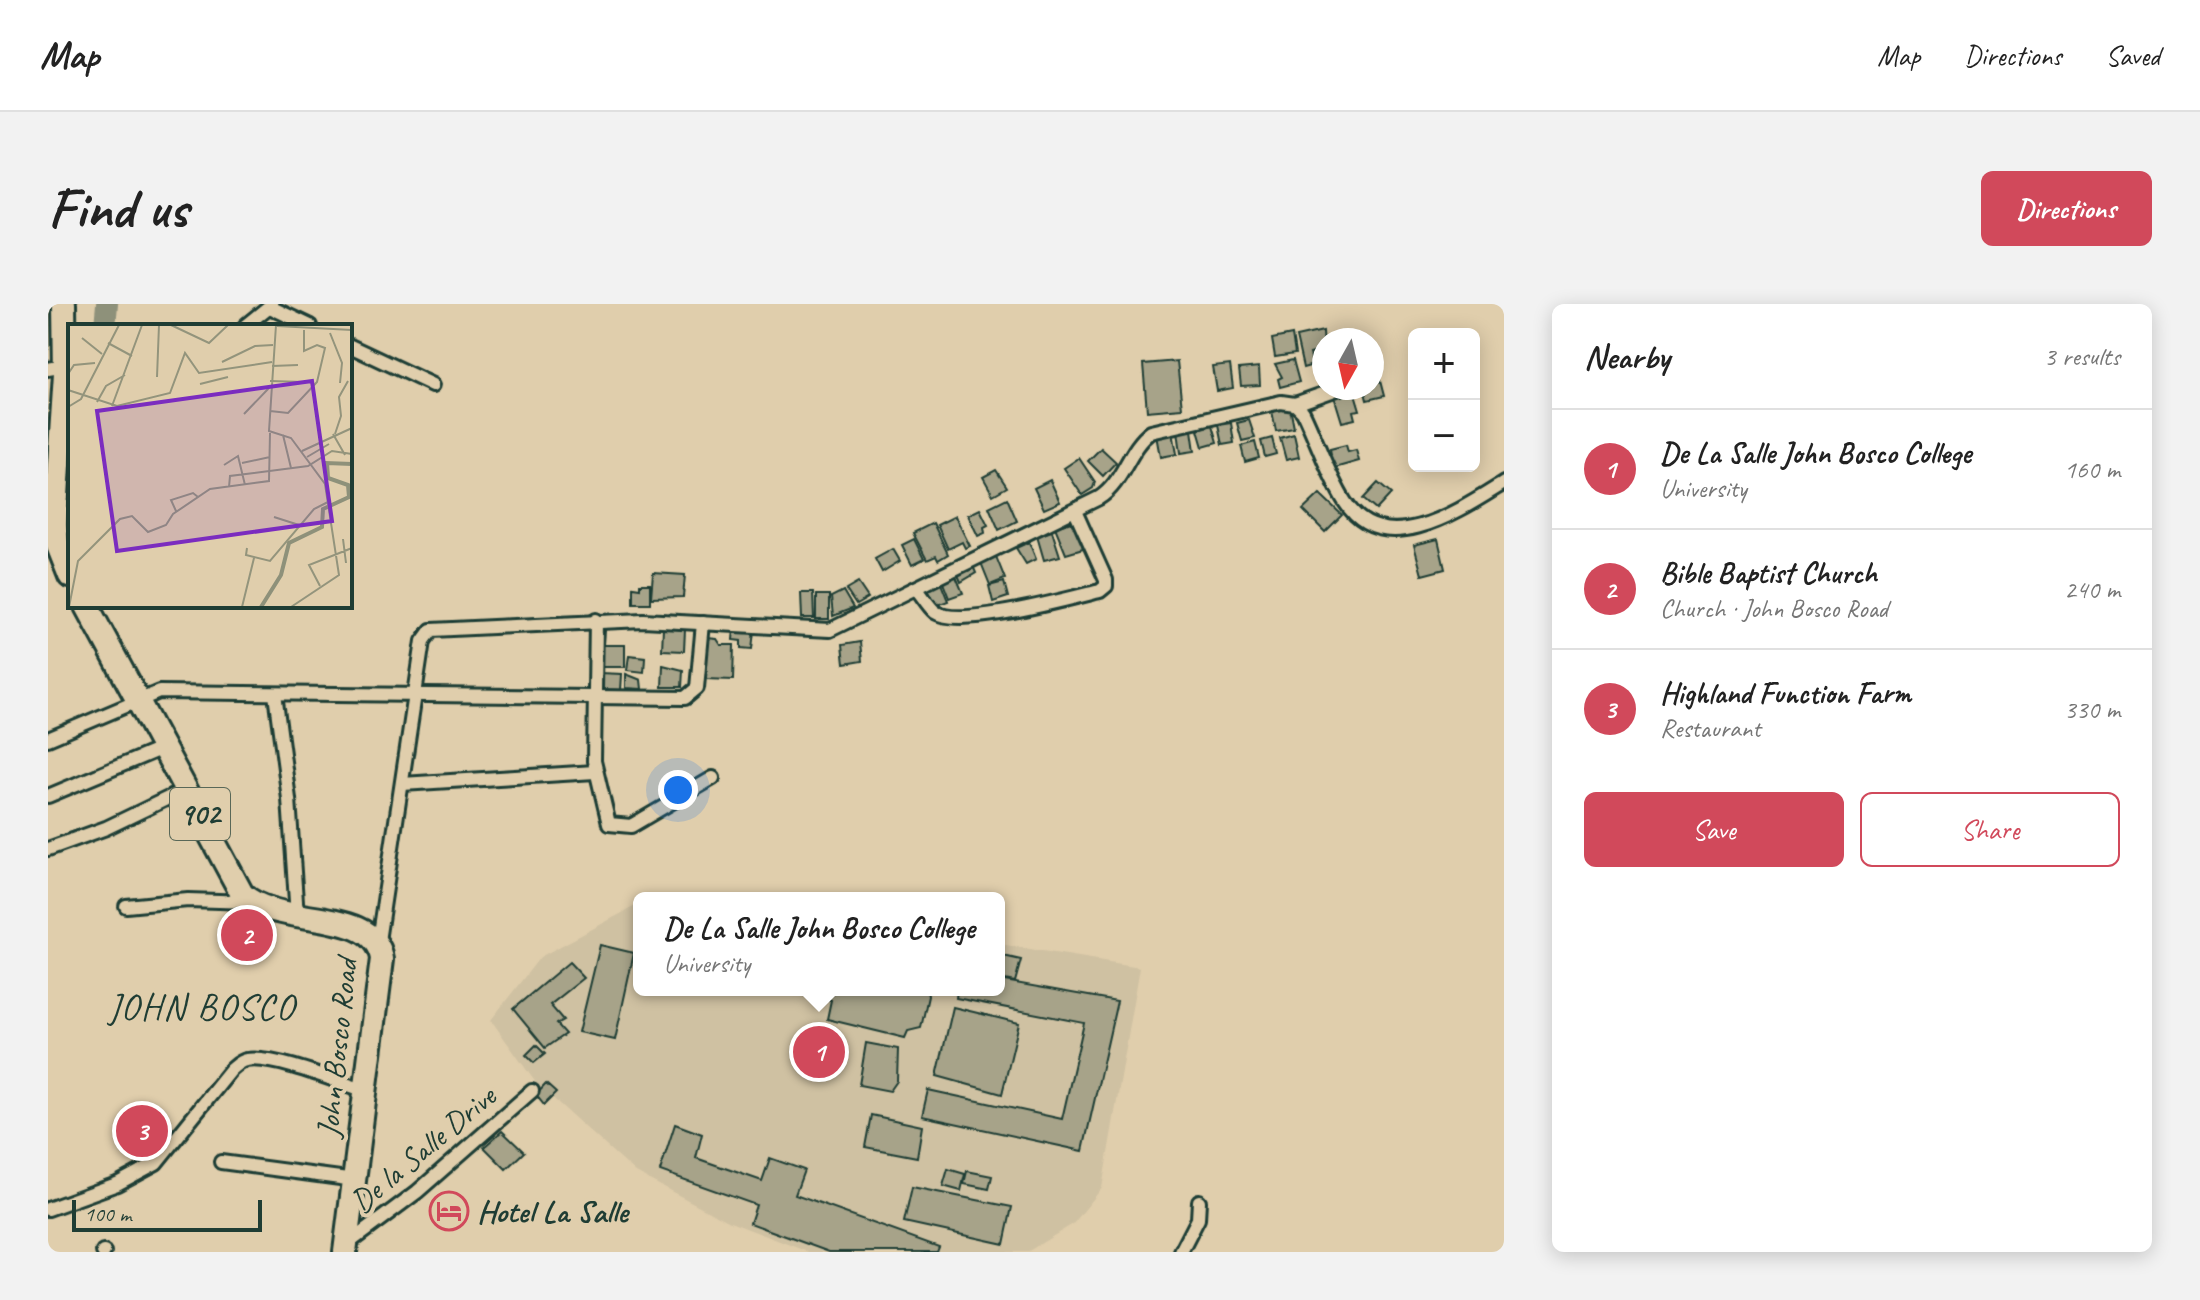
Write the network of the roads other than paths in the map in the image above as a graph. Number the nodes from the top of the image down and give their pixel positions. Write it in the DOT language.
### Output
graph roads {
  1 [pos="64,304"];
  2 [pos="271,305"];
  3 [pos="247,324"];
  4 [pos="306,324"];
  5 [pos="352,347"];
  6 [pos="59,369"];
  7 [pos="433,385"];
  8 [pos="1312,398"];
  9 [pos="1295,404"];
  10 [pos="64,428"];
  11 [pos="1504,483"];
  12 [pos="1075,511"];
  13 [pos="68,571"];
  14 [pos="916,588"];
  15 [pos="88,608"];
  16 [pos="596,620"];
  17 [pos="703,623"];
  18 [pos="275,694"];
  19 [pos="416,696"];
  20 [pos="139,700"];
  21 [pos="595,700"];
  22 [pos="48,739"];
  23 [pos="165,747"];
  24 [pos="595,772"];
  25 [pos="713,778"];
  26 [pos="402,784"];
  27 [pos="187,789"];
  28 [pos="48,796"];
  29 [pos="48,849"];
  30 [pos="250,902"];
  31 [pos="126,906"];
  32 [pos="297,916"];
  33 [pos="378,941"];
  34 [pos="366,1091"];
  35 [pos="532,1091"];
  36 [pos="221,1162"];
  37 [pos="355,1180"];
  38 [pos="1199,1201"];
  39 [pos="48,1209"];
  40 [pos="345,1248"];
  41 [pos="1181,1252"];
  1 -- 6 [label="highway"];
  2 -- 3 [label="street"];
  2 -- 4 [label="street"];
  5 -- 7 [label="street"];
  6 -- 10 [label="highway"];
  8 -- 9 [label="street"];
  9 -- 11 [label="street"];
  9 -- 12 [label="street"];
  10 -- 13 [label="highway"];
  12 -- 14 [label="street"];
  12 -- 14 [label="street"];
  14 -- 17 [label="street"];
  15 -- 20 [label="highway, 902"];
  16 -- 17 [label="street"];
  16 -- 19 [label="street"];
  16 -- 21 [label="street"];
  17 -- 21 [label="street"];
  18 -- 19 [label="street"];
  18 -- 20 [label="street"];
  18 -- 32 [label="street"];
  19 -- 21 [label="street"];
  19 -- 26 [label="street"];
  20 -- 22 [label="street"];
  20 -- 23 [label="highway, 902"];
  21 -- 24 [label="street"];
  23 -- 27 [label="highway, 902"];
  23 -- 28 [label="street"];
  24 -- 25 [label="street"];
  24 -- 26 [label="street"];
  26 -- 33 [label="street"];
  27 -- 29 [label="street"];
  27 -- 30 [label="highway, 902"];
  30 -- 31 [label="street"];
  30 -- 32 [label="highway, John Bosco Road"];
  32 -- 33 [label="highway, John Bosco Road"];
  33 -- 34 [label="highway, John Bosco Road"];
  34 -- 37 [label="highway, John Bosco Road"];
  34 -- 39 [label="street"];
  35 -- 40 [label="street, De la Salle Drive"];
  36 -- 37 [label="street"];
  37 -- 40 [label="highway, John Bosco Road"];
  38 -- 41 [label="street"];
}
